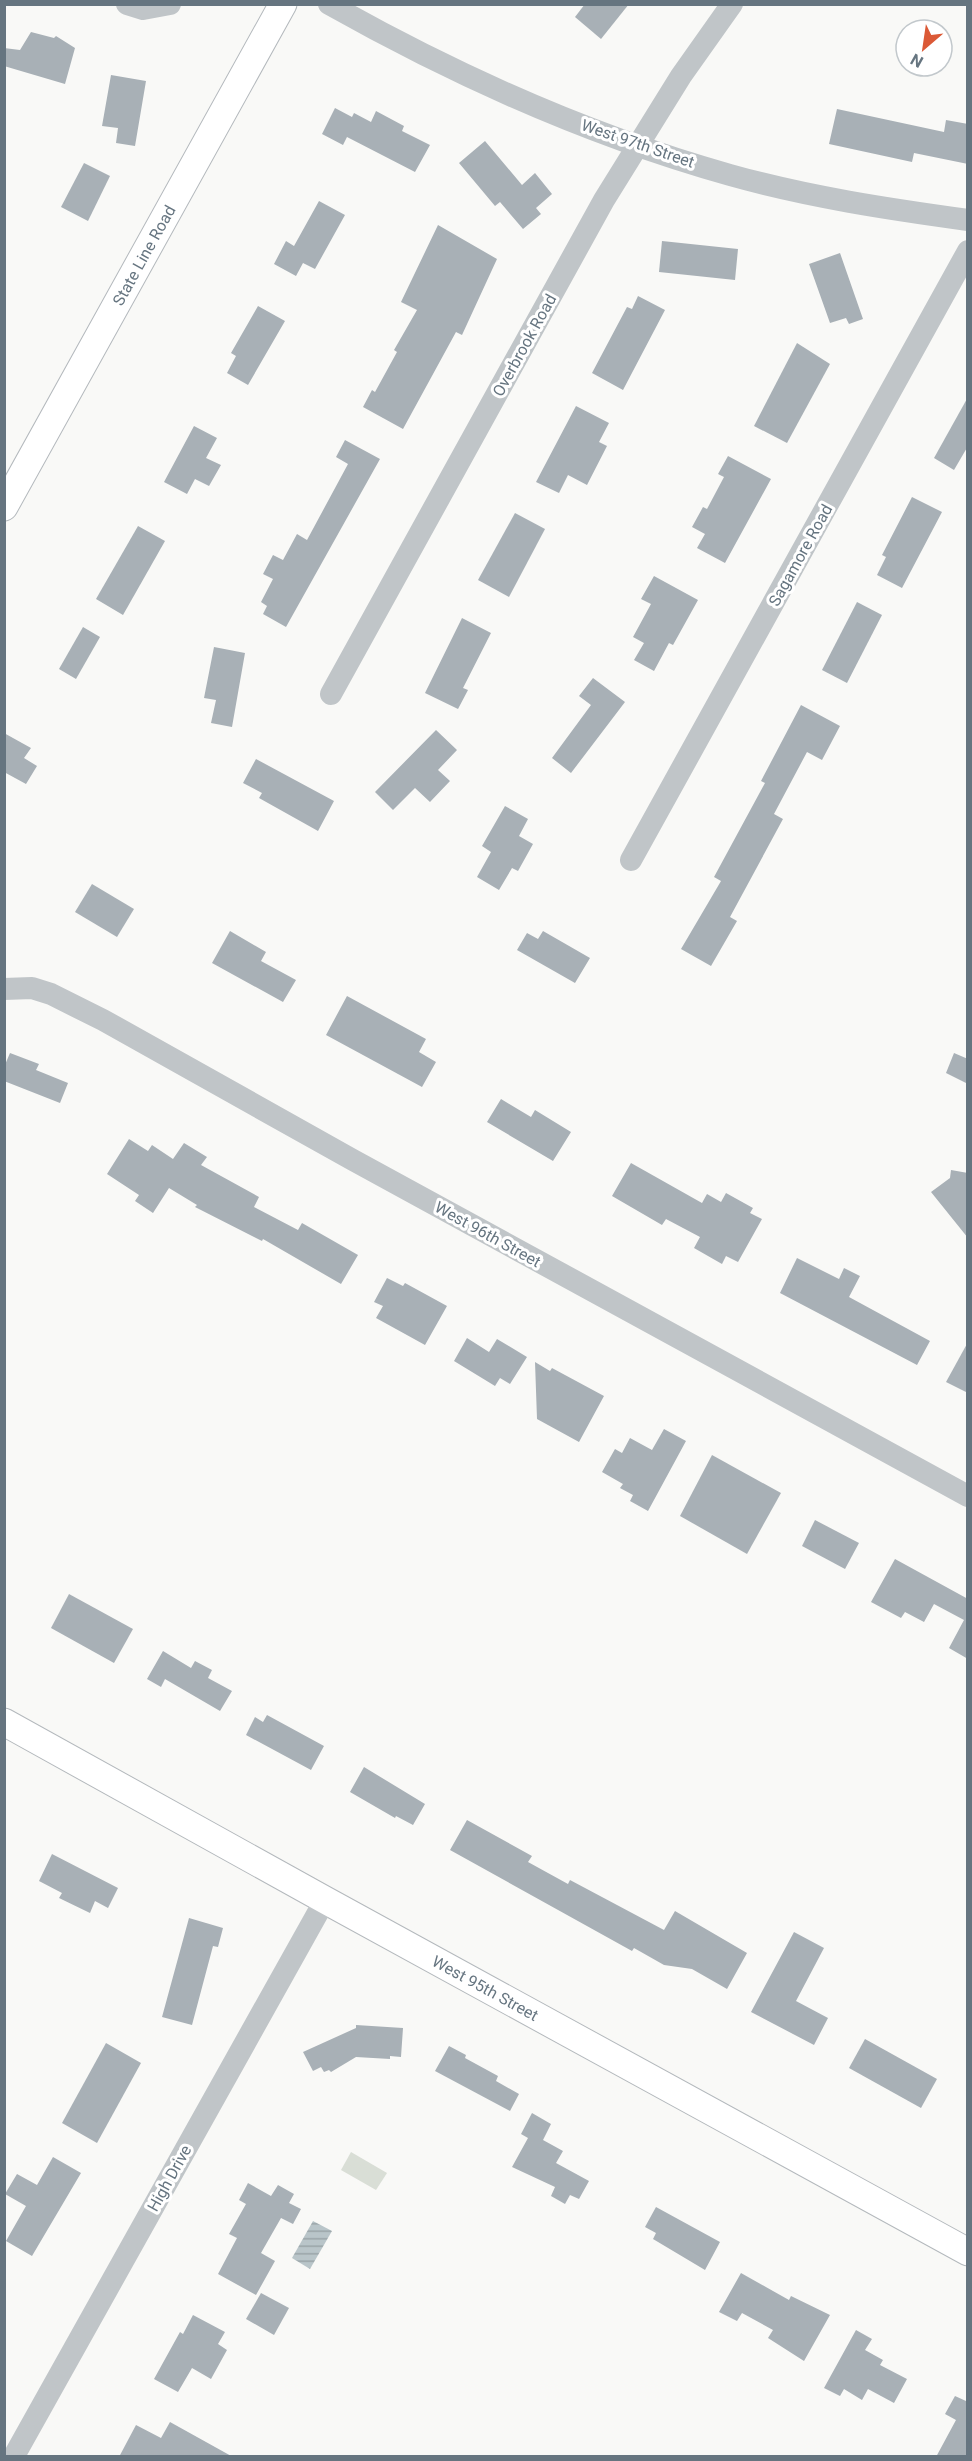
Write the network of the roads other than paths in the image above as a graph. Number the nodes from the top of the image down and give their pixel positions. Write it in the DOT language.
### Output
graph roads {
  1 [pos="127,4"];
  2 [pos="170,4"];
  3 [pos="283,4"];
  4 [pos="329,4"];
  5 [pos="732,4"];
  6 [pos="638,145"];
  7 [pos="968,220"];
  8 [pos="968,251"];
  9 [pos="4,507"];
  10 [pos="331,694"];
  11 [pos="631,860"];
  12 [pos="4,989"];
  13 [pos="968,1496"];
  14 [pos="4,1722"];
  15 [pos="325,1900"];
  16 [pos="968,2252"];
  17 [pos="14,2457"];
  1 -- 2 [label="street"];
  3 -- 9 [label="main road, State Line Road"];
  4 -- 6 [label="street, West 97th Street"];
  5 -- 6 [label="street, Overbrook Road"];
  6 -- 7 [label="street, West 97th Street"];
  6 -- 10 [label="street, Overbrook Road"];
  8 -- 11 [label="street, Sagamore Road"];
  12 -- 13 [label="street, West 96th Street"];
  14 -- 15 [label="main road, West 95th Street"];
  15 -- 16 [label="main road, West 95th Street"];
  15 -- 17 [label="street, High Drive"];
}
